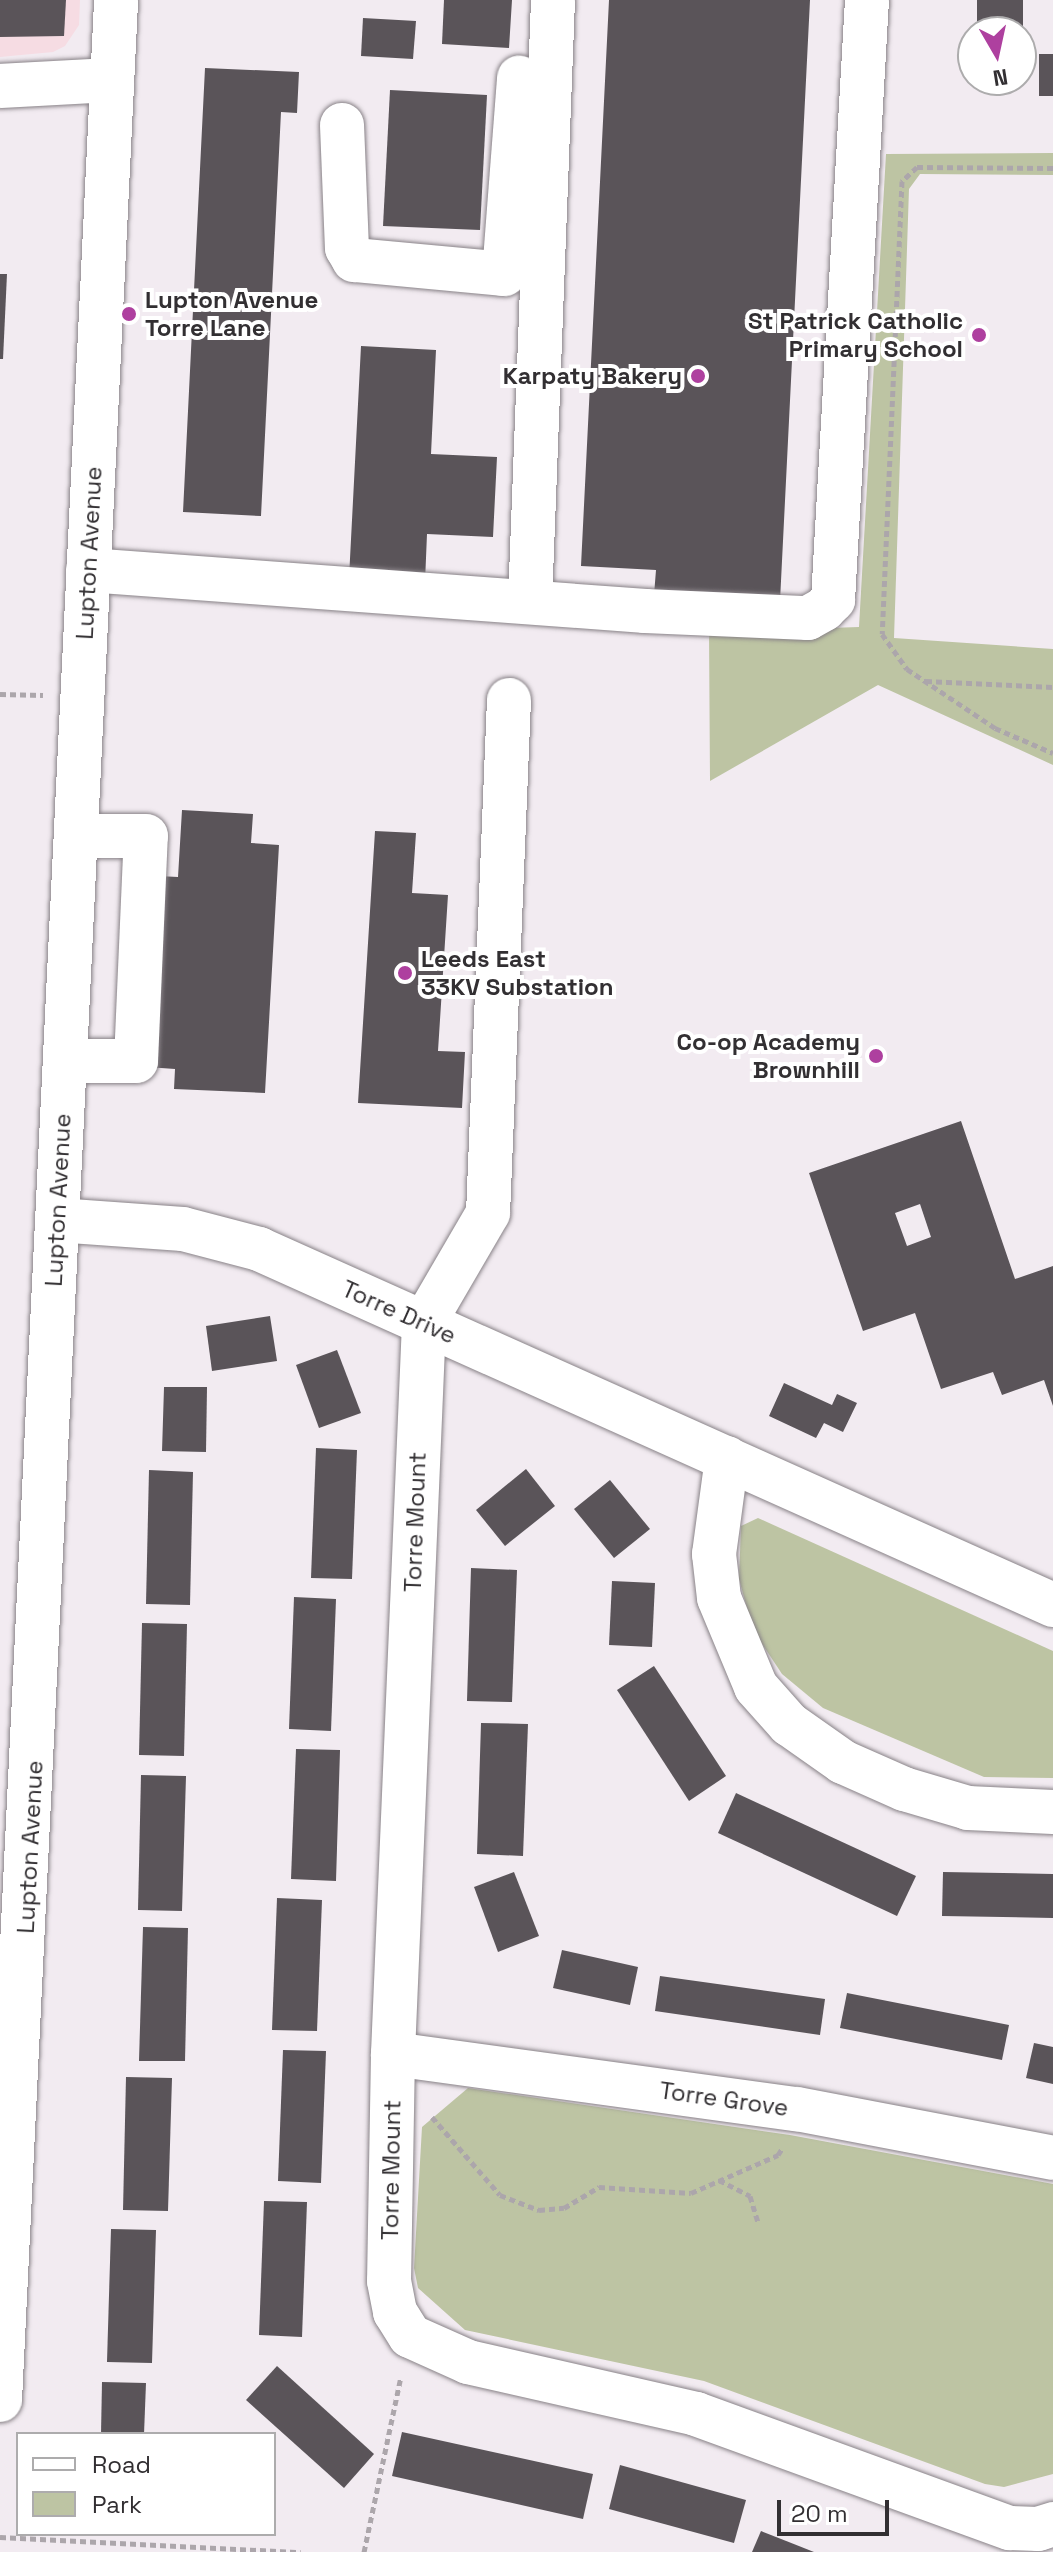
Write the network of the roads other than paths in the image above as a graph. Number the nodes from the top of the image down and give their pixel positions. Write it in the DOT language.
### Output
graph roads {
  1 [pos="116,0"];
  2 [pos="524,0"];
  3 [pos="553,0"];
  4 [pos="867,0"];
  5 [pos="112,80"];
  6 [pos="0,86"];
  7 [pos="342,125"];
  8 [pos="88,570"];
  9 [pos="530,602"];
  10 [pos="509,700"];
  11 [pos="76,836"];
  12 [pos="65,1061"];
  13 [pos="57,1220"];
  14 [pos="424,1323"];
  15 [pos="727,1458"];
  16 [pos="1053,1605"];
  17 [pos="18,1746"];
  18 [pos="1053,1812"];
  19 [pos="393,2054"];
  20 [pos="1053,2158"];
  21 [pos="0,2400"];
  22 [pos="1053,2524"];
  1 -- 5 [label="street, Lupton Avenue"];
  2 -- 7 [label="street"];
  3 -- 9 [label="street"];
  4 -- 9 [label="street"];
  5 -- 6 [label="street"];
  5 -- 8 [label="street, Lupton Avenue"];
  8 -- 9 [label="street"];
  8 -- 11 [label="street, Lupton Avenue"];
  10 -- 14 [label="street"];
  11 -- 12 [label="street, Lupton Avenue"];
  11 -- 12 [label="street"];
  12 -- 13 [label="street, Lupton Avenue"];
  13 -- 14 [label="street, Torre Drive"];
  13 -- 17 [label="street, Lupton Avenue"];
  14 -- 15 [label="street, Torre Drive"];
  14 -- 19 [label="street, Torre Mount"];
  15 -- 16 [label="street, Torre Drive"];
  15 -- 18 [label="street"];
  17 -- 21 [label="street, Lupton Avenue"];
  19 -- 20 [label="street, Torre Grove"];
  19 -- 22 [label="street, Torre Mount"];
}
